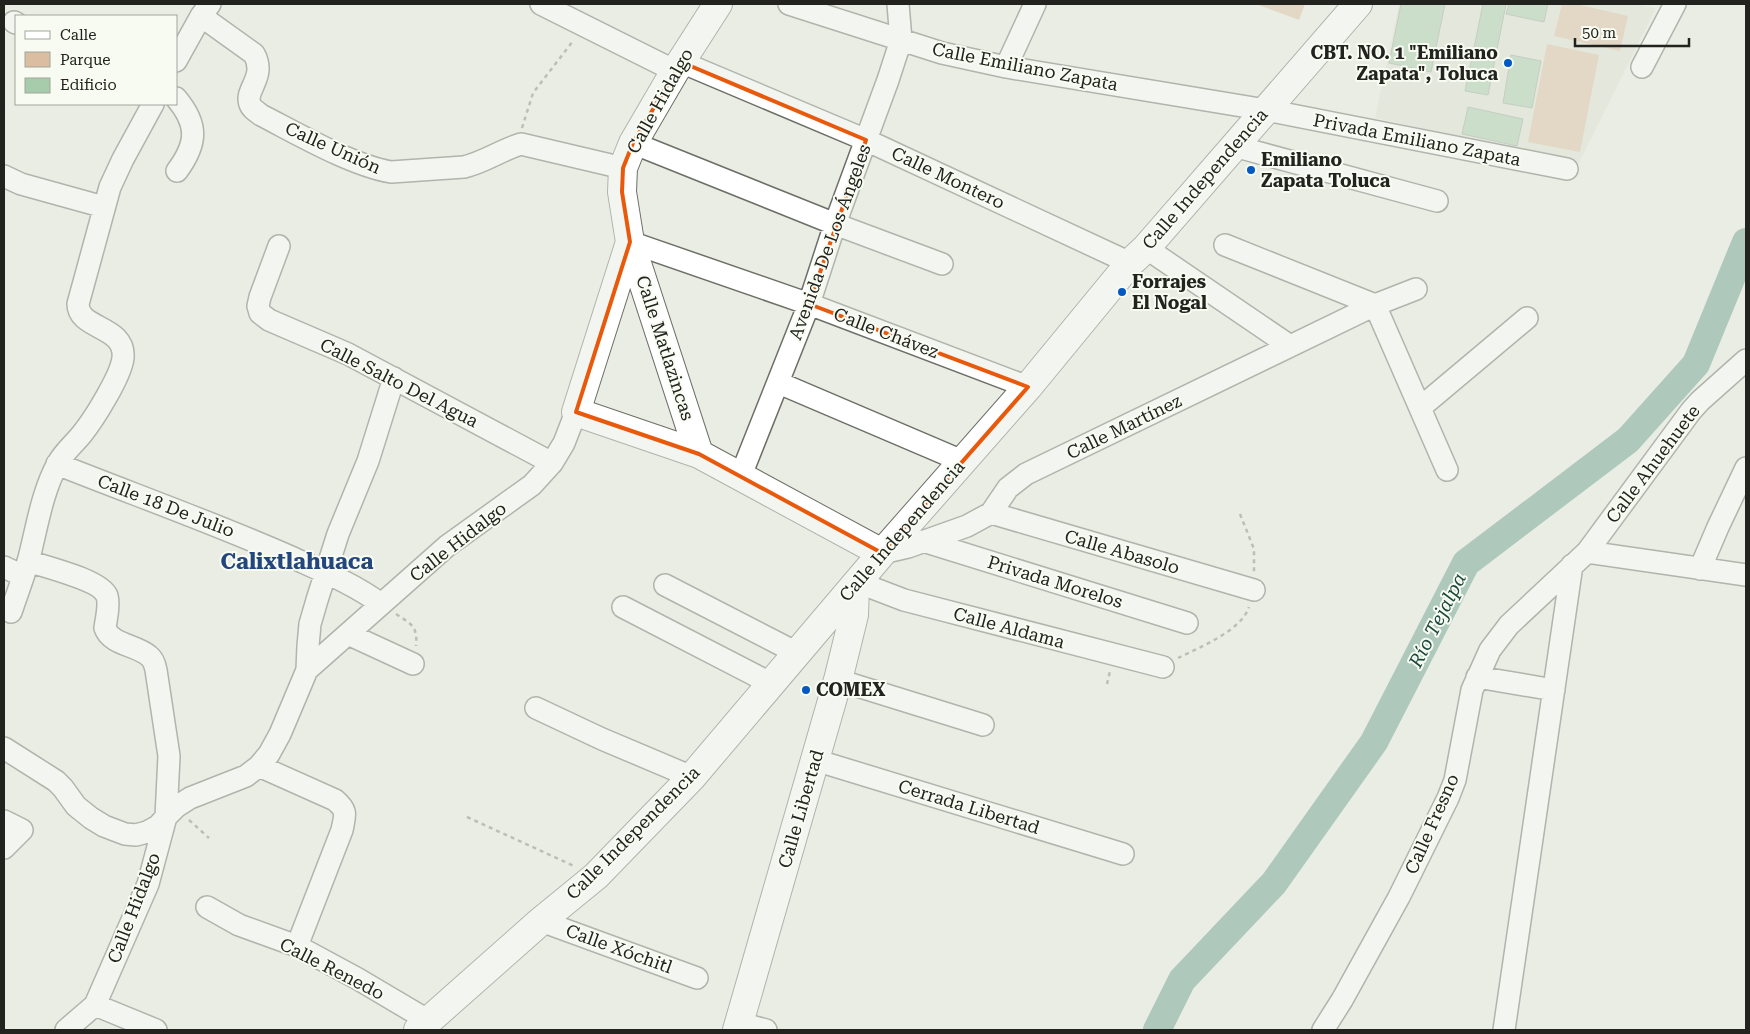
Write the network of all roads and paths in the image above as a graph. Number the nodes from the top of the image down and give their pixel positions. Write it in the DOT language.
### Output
graph roads {
  1 [pos="541,4"];
  2 [pos="718,4"];
  3 [pos="788,4"];
  4 [pos="898,4"];
  5 [pos="1035,4"];
  6 [pos="1358,4"];
  7 [pos="1675,4"];
  8 [pos="205,10"];
  9 [pos="586,27"];
  10 [pos="901,40"];
  11 [pos="178,57"];
  12 [pos="678,66"];
  13 [pos="1006,67"];
  14 [pos="1642,67"];
  15 [pos="178,101"];
  16 [pos="152,105"];
  17 [pos="1266,110"];
  18 [pos="866,140"];
  19 [pos="634,142"];
  20 [pos="521,144"];
  21 [pos="1234,146"];
  22 [pos="623,168"];
  23 [pos="1567,169"];
  24 [pos="177,171"];
  25 [pos="4,176"];
  26 [pos="1437,201"];
  27 [pos="104,207"];
  28 [pos="835,224"];
  29 [pos="630,242"];
  30 [pos="1225,245"];
  31 [pos="279,246"];
  32 [pos="1138,255"];
  33 [pos="942,264"];
  34 [pos="1416,289"];
  35 [pos="809,304"];
  36 [pos="1375,305"];
  37 [pos="1527,318"];
  38 [pos="1290,346"];
  39 [pos="1746,360"];
  40 [pos="394,378"];
  41 [pos="779,383"];
  42 [pos="1028,387"];
  43 [pos="1421,407"];
  44 [pos="576,412"];
  45 [pos="699,454"];
  46 [pos="962,461"];
  47 [pos="552,463"];
  48 [pos="57,464"];
  49 [pos="1746,468"];
  50 [pos="1447,470"];
  51 [pos="741,475"];
  52 [pos="991,513"];
  53 [pos="1240,514"];
  54 [pos="923,541"];
  55 [pos="882,553"];
  56 [pos="1580,558"];
  57 [pos="4,567"];
  58 [pos="26,568"];
  59 [pos="1700,569"];
  60 [pos="325,572"];
  61 [pos="1746,575"];
  62 [pos="856,584"];
  63 [pos="665,585"];
  64 [pos="1254,590"];
  65 [pos="382,604"];
  66 [pos="623,607"];
  67 [pos="11,612"];
  68 [pos="1187,623"];
  69 [pos="348,634"];
  70 [pos="797,653"];
  71 [pos="413,664"];
  72 [pos="1163,667"];
  73 [pos="307,670"];
  74 [pos="1477,676"];
  75 [pos="838,680"];
  76 [pos="772,684"];
  77 [pos="1554,690"];
  78 [pos="536,708"];
  79 [pos="983,725"];
  80 [pos="4,748"];
  81 [pos="815,760"];
  82 [pos="259,766"];
  83 [pos="692,777"];
  84 [pos="171,812"];
  85 [pos="467,816"];
  86 [pos="13,826"];
  87 [pos="209,838"];
  88 [pos="4,848"];
  89 [pos="1123,854"];
  90 [pos="596,876"];
  91 [pos="206,906"];
  92 [pos="541,921"];
  93 [pos="297,946"];
  94 [pos="696,978"];
  95 [pos="95,1005"];
  96 [pos="424,1026"];
  97 [pos="738,1026"];
  98 [pos="66,1030"];
  99 [pos="156,1030"];
  100 [pos="766,1030"];
  101 [pos="1322,1030"];
  102 [pos="1504,1030"];
  1 -- 9 [label="street, Calle Montero"];
  2 -- 12 [label="main road, Calle Hidalgo"];
  3 -- 10 [label="street, Calle Emiliano Zapata"];
  4 -- 10 [label="street, Avenida De Los Ángeles"];
  5 -- 13 [label="street"];
  6 -- 17 [label="main road, Calle Independencia"];
  7 -- 14 [label="street"];
  8 -- 11 [label="street"];
  8 -- 20 [label="street, Calle Unión"];
  9 -- 12 [label="street, Calle Montero"];
  9 -- 20 [label="path"];
  10 -- 13 [label="street, Calle Emiliano Zapata"];
  10 -- 18 [label="street, Avenida De Los Ángeles"];
  12 -- 18 [label="street, Calle Montero"];
  12 -- 19 [label="main road, Calle Hidalgo"];
  13 -- 17 [label="street, Calle Emiliano Zapata"];
  15 -- 24 [label="street"];
  16 -- 27 [label="street"];
  17 -- 21 [label="main road, Calle Independencia"];
  17 -- 23 [label="street, Privada Emiliano Zapata"];
  18 -- 28 [label="street, Avenida De Los Ángeles"];
  18 -- 32 [label="street, Calle Montero"];
  19 -- 22 [label="main road, Calle Hidalgo"];
  19 -- 28 [label="street"];
  20 -- 22 [label="street"];
  21 -- 26 [label="street"];
  21 -- 32 [label="main road, Calle Independencia"];
  22 -- 29 [label="main road, Calle Hidalgo"];
  25 -- 27 [label="street"];
  27 -- 48 [label="street"];
  28 -- 33 [label="street"];
  28 -- 35 [label="street, Avenida De Los Ángeles"];
  29 -- 35 [label="street, Calle Chávez"];
  29 -- 44 [label="main road, Calle Hidalgo"];
  29 -- 45 [label="main road, Calle Matlazincas"];
  30 -- 36 [label="street"];
  31 -- 40 [label="street, Calle Salto Del Agua"];
  32 -- 38 [label="street, Calle Montero"];
  32 -- 42 [label="main road, Calle Independencia"];
  34 -- 36 [label="street, Calle Martínez"];
  35 -- 41 [label="street, Avenida De Los Ángeles"];
  35 -- 42 [label="street, Calle Chávez"];
  36 -- 38 [label="street, Calle Martínez"];
  36 -- 43 [label="street"];
  37 -- 43 [label="street"];
  38 -- 52 [label="street, Calle Martínez"];
  39 -- 56 [label="street, Calle Ahuehuete"];
  40 -- 47 [label="street, Calle Salto Del Agua"];
  40 -- 60 [label="street"];
  41 -- 46 [label="street"];
  41 -- 51 [label="street, Avenida De Los Ángeles"];
  42 -- 46 [label="main road, Calle Independencia"];
  43 -- 50 [label="street"];
  44 -- 45 [label="main road"];
  44 -- 47 [label="street, Calle Hidalgo"];
  45 -- 51 [label="main road"];
  46 -- 55 [label="main road, Calle Independencia"];
  47 -- 65 [label="street, Calle Hidalgo"];
  48 -- 58 [label="street"];
  48 -- 60 [label="street, Calle 18 De Julio"];
  49 -- 59 [label="street"];
  51 -- 55 [label="main road"];
  52 -- 54 [label="street, Calle Martínez"];
  52 -- 64 [label="street, Calle Abasolo"];
  53 -- 64 [label="path"];
  54 -- 55 [label="street, Calle Martínez"];
  54 -- 68 [label="street, Privada Morelos"];
  55 -- 62 [label="main road, Calle Independencia"];
  56 -- 59 [label="street"];
  56 -- 74 [label="street, Calle Fresno"];
  56 -- 77 [label="street"];
  57 -- 58 [label="street"];
  58 -- 67 [label="street"];
  58 -- 84 [label="street"];
  59 -- 61 [label="street"];
  60 -- 65 [label="street, Calle 18 De Julio"];
  60 -- 73 [label="street"];
  62 -- 70 [label="main road, Calle Independencia"];
  62 -- 72 [label="street, Calle Aldama"];
  62 -- 75 [label="main road, Calle Libertad"];
  63 -- 70 [label="street"];
  64 -- 72 [label="path"];
  65 -- 69 [label="street, Calle Hidalgo"];
  66 -- 76 [label="street"];
  69 -- 71 [label="street"];
  69 -- 73 [label="street, Calle Hidalgo"];
  70 -- 76 [label="main road, Calle Independencia"];
  73 -- 82 [label="street, Calle Hidalgo"];
  74 -- 77 [label="street"];
  74 -- 101 [label="street, Calle Fresno"];
  75 -- 79 [label="street"];
  75 -- 81 [label="main road, Calle Libertad"];
  76 -- 83 [label="main road, Calle Independencia"];
  77 -- 102 [label="street"];
  78 -- 83 [label="street"];
  80 -- 84 [label="street"];
  81 -- 89 [label="street, Cerrada Libertad"];
  81 -- 97 [label="main road, Calle Libertad"];
  82 -- 84 [label="street, Calle Hidalgo"];
  82 -- 93 [label="street"];
  83 -- 90 [label="main road, Calle Independencia"];
  84 -- 87 [label="path"];
  84 -- 95 [label="street, Calle Hidalgo"];
  85 -- 90 [label="path"];
  86 -- 88 [label="street"];
  90 -- 92 [label="main road, Calle Independencia"];
  91 -- 93 [label="street, Calle Renedo"];
  92 -- 94 [label="street, Calle Xóchitl"];
  92 -- 96 [label="main road, Calle Independencia"];
  93 -- 96 [label="street, Calle Renedo"];
  95 -- 98 [label="street, Calle Hidalgo"];
  95 -- 99 [label="street"];
  97 -- 100 [label="street"];
}
